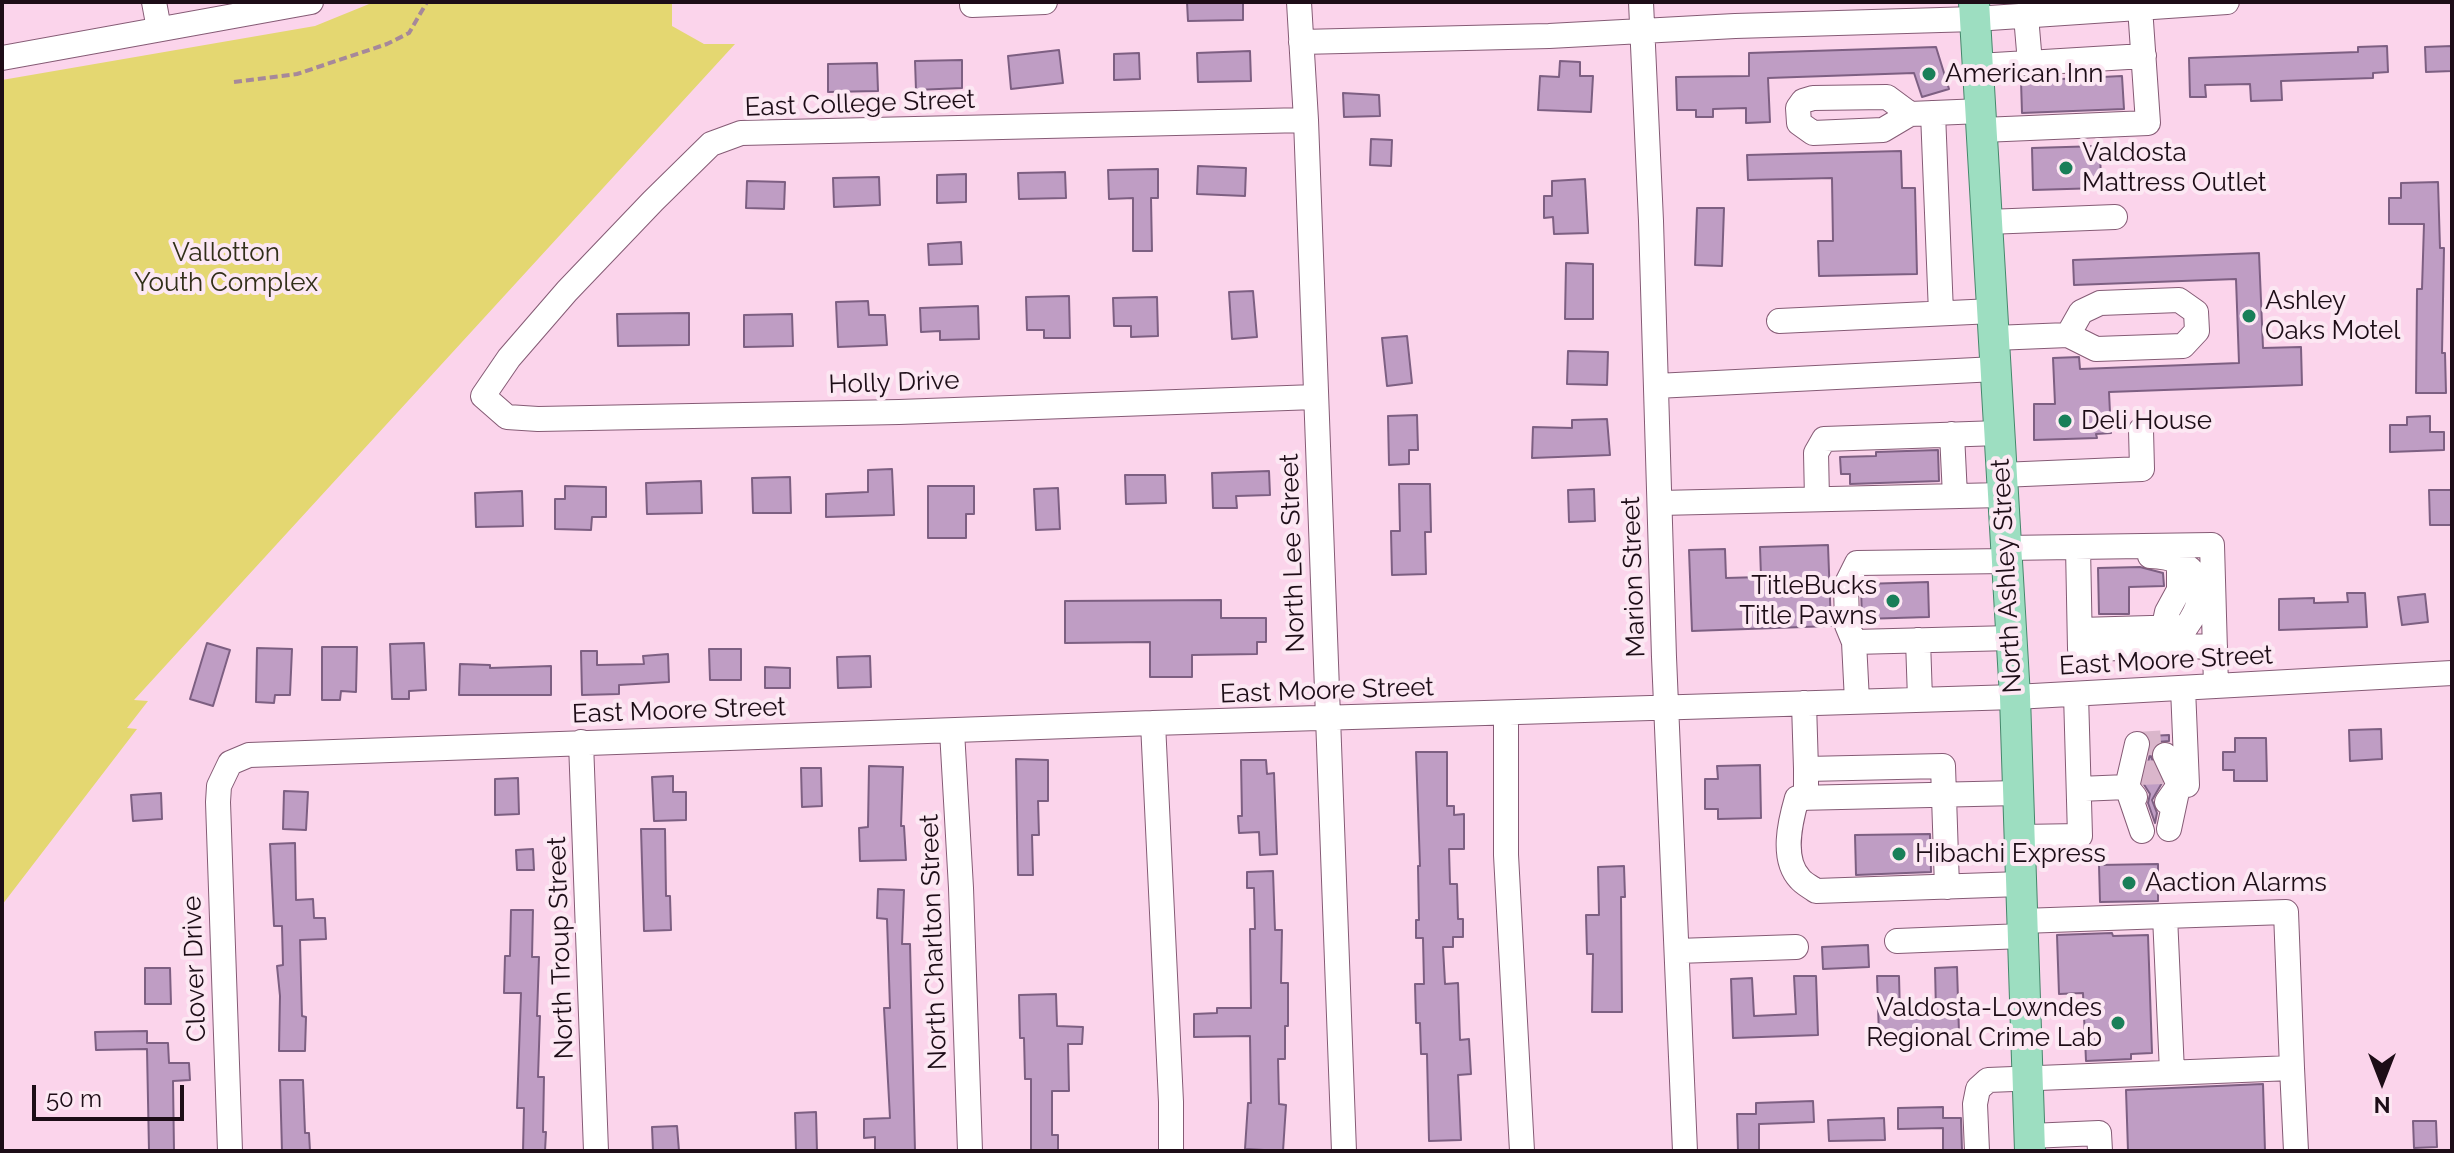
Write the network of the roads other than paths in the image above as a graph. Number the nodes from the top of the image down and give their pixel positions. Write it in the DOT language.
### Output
graph roads {
  1 [pos="154,2"];
  2 [pos="311,2"];
  3 [pos="972,2"];
  4 [pos="1045,2"];
  5 [pos="1299,2"];
  6 [pos="1641,2"];
  7 [pos="2227,2"];
  8 [pos="2148,5"];
  9 [pos="1975,10"];
  10 [pos="1870,11"];
  11 [pos="1734,14"];
  12 [pos="2026,16"];
  13 [pos="159,29"];
  14 [pos="1641,31"];
  15 [pos="1301,42"];
  16 [pos="2144,56"];
  17 [pos="2,58"];
  18 [pos="2030,63"];
  19 [pos="1978,66"];
  20 [pos="1306,120"];
  21 [pos="1981,120"];
  22 [pos="2115,217"];
  23 [pos="1987,222"];
  24 [pos="1941,313"];
  25 [pos="1779,321"];
  26 [pos="1994,324"];
  27 [pos="2068,335"];
  28 [pos="1996,369"];
  29 [pos="1656,386"];
  30 [pos="483,396"];
  31 [pos="1315,397"];
  32 [pos="2141,430"];
  33 [pos="1999,433"];
  34 [pos="1952,434"];
  35 [pos="2002,485"];
  36 [pos="1955,496"];
  37 [pos="1817,499"];
  38 [pos="1660,503"];
  39 [pos="2078,553"];
  40 [pos="2006,554"];
  41 [pos="2080,630"];
  42 [pos="2011,638"];
  43 [pos="1918,640"];
  44 [pos="1854,642"];
  45 [pos="2215,646"];
  46 [pos="2452,673"];
  47 [pos="2216,686"];
  48 [pos="2183,688"];
  49 [pos="2076,694"];
  50 [pos="2015,697"];
  51 [pos="1920,699"];
  52 [pos="1857,701"];
  53 [pos="1804,703"];
  54 [pos="1668,707"];
  55 [pos="1506,713"];
  56 [pos="1327,720"];
  57 [pos="1153,723"];
  58 [pos="952,731"];
  59 [pos="581,742"];
  60 [pos="1806,769"];
  61 [pos="219,786"];
  62 [pos="2171,786"];
  63 [pos="2138,787"];
  64 [pos="2079,789"];
  65 [pos="2018,793"];
  66 [pos="1944,795"];
  67 [pos="1806,798"];
  68 [pos="2020,837"];
  69 [pos="2021,884"];
  70 [pos="1947,887"];
  71 [pos="2165,916"];
  72 [pos="2022,928"];
  73 [pos="1897,941"];
  74 [pos="1796,947"];
  75 [pos="1677,951"];
  76 [pos="2292,1068"];
  77 [pos="2172,1072"];
  78 [pos="2027,1077"];
  79 [pos="2030,1144"];
  80 [pos="230,1151"];
  81 [pos="596,1151"];
  82 [pos="970,1151"];
  83 [pos="1171,1151"];
  84 [pos="1344,1151"];
  85 [pos="1522,1151"];
  86 [pos="1685,1151"];
  87 [pos="1977,1151"];
  88 [pos="2100,1151"];
  89 [pos="2296,1151"];
  1 -- 13 [label="street"];
  2 -- 13 [label="street"];
  3 -- 4 [label="street"];
  5 -- 15 [label="street, North Lee Street"];
  6 -- 14 [label="street, Marion Street"];
  7 -- 8 [label="street"];
  8 -- 12 [label="street"];
  8 -- 16 [label="street"];
  9 -- 10 [label="street"];
  9 -- 12 [label="street"];
  9 -- 19 [label="main road, North Ashley Street"];
  10 -- 11 [label="street"];
  11 -- 14 [label="street"];
  12 -- 18 [label="street"];
  13 -- 17 [label="street"];
  14 -- 15 [label="street"];
  14 -- 29 [label="street, Marion Street"];
  15 -- 20 [label="street, North Lee Street"];
  16 -- 18 [label="street"];
  16 -- 21 [label="street"];
  18 -- 19 [label="street"];
  19 -- 21 [label="main road, North Ashley Street"];
  20 -- 30 [label="street, East College Street"];
  20 -- 31 [label="street, North Lee Street"];
  21 -- 23 [label="main road, North Ashley Street"];
  21 -- 24 [label="street"];
  22 -- 23 [label="street"];
  23 -- 26 [label="main road, North Ashley Street"];
  24 -- 25 [label="street"];
  24 -- 26 [label="street"];
  26 -- 27 [label="street"];
  26 -- 28 [label="main road, North Ashley Street"];
  27 -- 27 [label="street"];
  28 -- 29 [label="street"];
  28 -- 33 [label="main road, North Ashley Street"];
  29 -- 38 [label="street, Marion Street"];
  30 -- 31 [label="street, Holly Drive"];
  31 -- 56 [label="street, North Lee Street"];
  32 -- 35 [label="street"];
  33 -- 34 [label="street"];
  33 -- 35 [label="main road, North Ashley Street"];
  34 -- 36 [label="street"];
  34 -- 37 [label="street"];
  35 -- 36 [label="street"];
  35 -- 40 [label="main road, North Ashley Street"];
  36 -- 37 [label="street"];
  37 -- 38 [label="street"];
  38 -- 54 [label="street, Marion Street"];
  39 -- 40 [label="street"];
  39 -- 41 [label="street"];
  39 -- 41 [label="street"];
  39 -- 45 [label="street"];
  40 -- 42 [label="main road, North Ashley Street"];
  40 -- 44 [label="street"];
  41 -- 45 [label="street"];
  42 -- 43 [label="street"];
  42 -- 50 [label="main road, North Ashley Street"];
  43 -- 44 [label="street"];
  43 -- 51 [label="street"];
  44 -- 52 [label="street"];
  45 -- 47 [label="street"];
  46 -- 47 [label="street, East Moore Street"];
  47 -- 48 [label="street, East Moore Street"];
  48 -- 49 [label="street, East Moore Street"];
  48 -- 62 [label="street"];
  49 -- 50 [label="street, East Moore Street"];
  49 -- 64 [label="street"];
  50 -- 51 [label="street, East Moore Street"];
  50 -- 65 [label="main road, North Ashley Street"];
  51 -- 52 [label="street, East Moore Street"];
  52 -- 53 [label="street, East Moore Street"];
  53 -- 54 [label="street, East Moore Street"];
  53 -- 60 [label="street"];
  54 -- 55 [label="street, East Moore Street"];
  54 -- 75 [label="street, Marion Street"];
  55 -- 56 [label="street, East Moore Street"];
  55 -- 85 [label="street"];
  56 -- 57 [label="street, East Moore Street"];
  56 -- 84 [label="street, North Lee Street"];
  57 -- 58 [label="street, East Moore Street"];
  57 -- 83 [label="street"];
  58 -- 59 [label="street, East Moore Street"];
  58 -- 82 [label="street, North Charlton Street"];
  59 -- 61 [label="street, East Moore Street"];
  59 -- 81 [label="street, North Troup Street"];
  60 -- 66 [label="street"];
  60 -- 67 [label="street"];
  61 -- 80 [label="street, Clover Drive"];
  63 -- 64 [label="street"];
  64 -- 68 [label="street"];
  65 -- 66 [label="street"];
  65 -- 68 [label="main road, North Ashley Street"];
  66 -- 67 [label="street"];
  66 -- 70 [label="street"];
  67 -- 70 [label="street"];
  68 -- 69 [label="main road, North Ashley Street"];
  69 -- 70 [label="street"];
  69 -- 72 [label="main road, North Ashley Street"];
  71 -- 72 [label="street"];
  71 -- 76 [label="street"];
  71 -- 77 [label="street"];
  72 -- 73 [label="street"];
  72 -- 78 [label="main road, North Ashley Street"];
  74 -- 75 [label="street"];
  75 -- 86 [label="street, Marion Street"];
  76 -- 77 [label="street"];
  76 -- 89 [label="street"];
  77 -- 78 [label="street"];
  78 -- 79 [label="main road, North Ashley Street"];
  78 -- 87 [label="street"];
  79 -- 88 [label="street"];
}
